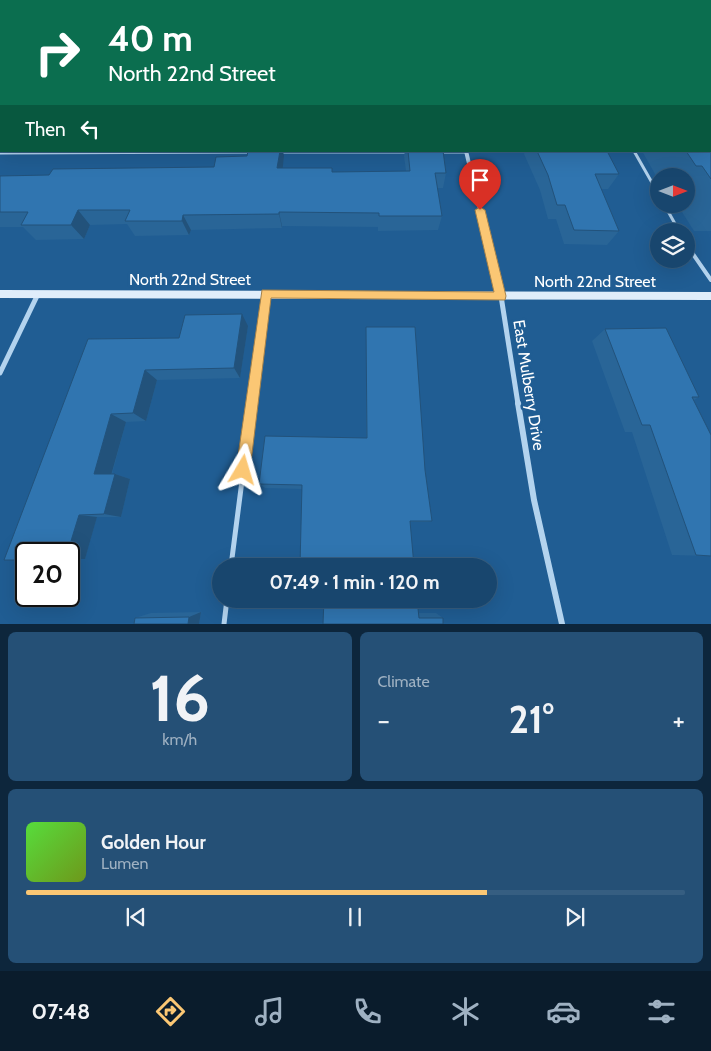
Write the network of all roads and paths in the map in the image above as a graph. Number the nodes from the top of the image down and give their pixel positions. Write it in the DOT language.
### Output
graph roads {
  1 [pos="260,152"];
  2 [pos="280,152"];
  3 [pos="418,152"];
  4 [pos="438,152"];
  5 [pos="466,152"];
  6 [pos="635,152"];
  7 [pos="0,153"];
  8 [pos="650,179"];
  9 [pos="695,257"];
  10 [pos="711,280"];
  11 [pos="0,294"];
  12 [pos="38,294"];
  13 [pos="266,294"];
  14 [pos="501,296"];
  15 [pos="711,296"];
  16 [pos="0,373"];
  17 [pos="232,558"];
  18 [pos="226,608"];
  19 [pos="224,624"];
  20 [pos="562,624"];
  1 -- 7 [label="lane"];
  2 -- 3 [label="lane"];
  4 -- 5 [label="lane"];
  5 -- 14 [label="street, East Mulberry Drive"];
  6 -- 8 [label="lane"];
  9 -- 10 [label="lane"];
  11 -- 12 [label="street, North 22nd Street"];
  12 -- 13 [label="street, North 22nd Street"];
  12 -- 16 [label="street"];
  13 -- 14 [label="street, North 22nd Street"];
  13 -- 17 [label="lane"];
  14 -- 15 [label="street, North 22nd Street"];
  14 -- 20 [label="street, East Mulberry Drive"];
  18 -- 19 [label="lane"];
}
